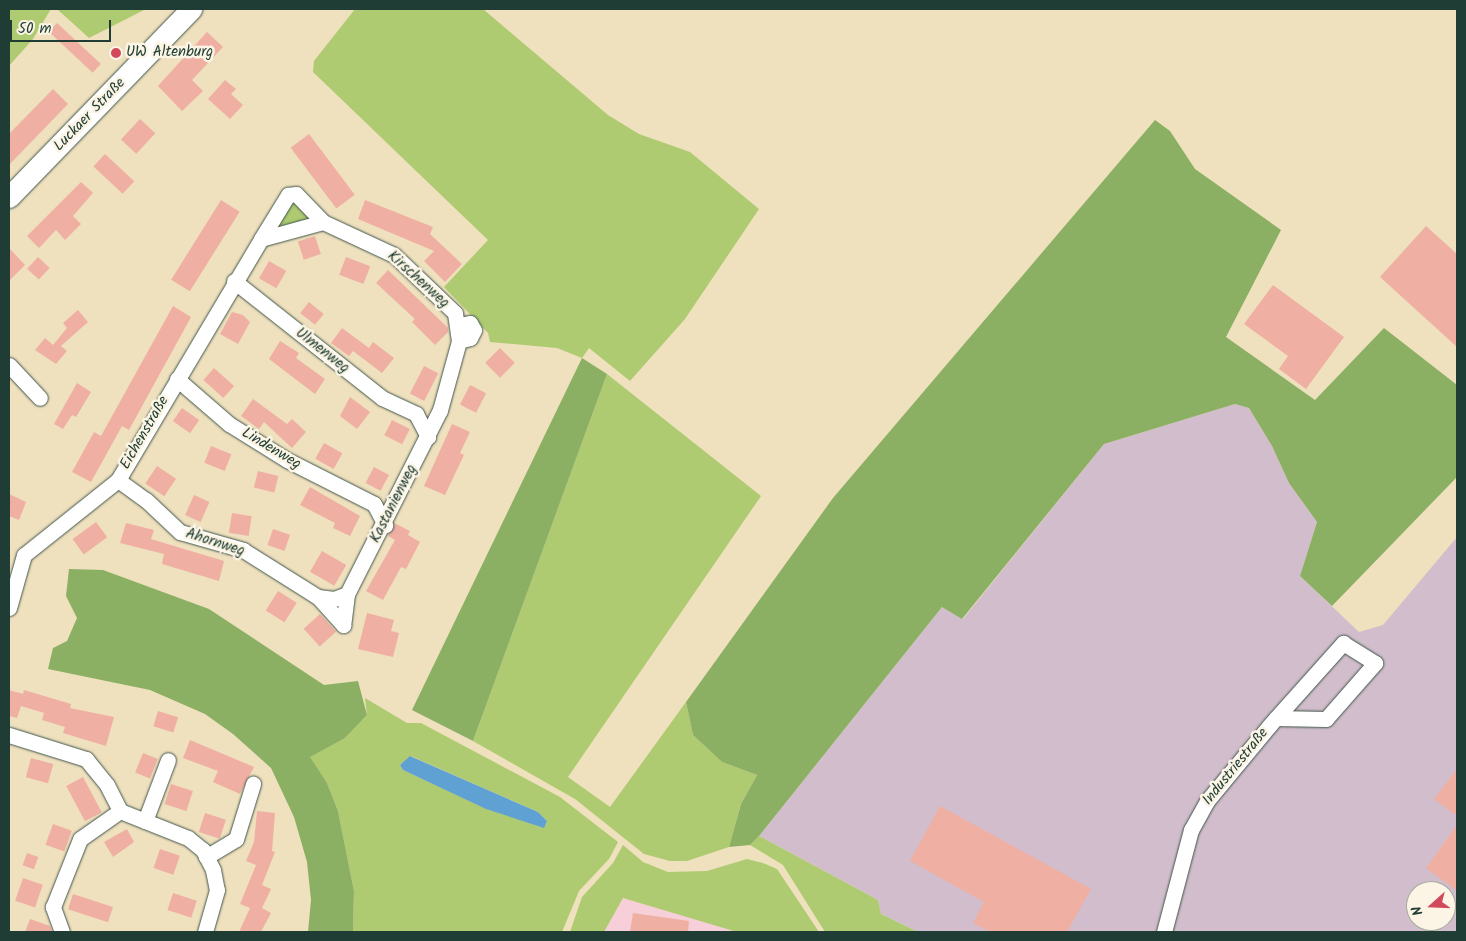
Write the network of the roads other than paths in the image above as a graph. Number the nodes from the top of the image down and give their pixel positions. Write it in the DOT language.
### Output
graph roads {
  1 [pos="191,9"];
  2 [pos="9,198"];
  3 [pos="323,222"];
  4 [pos="261,239"];
  5 [pos="234,281"];
  6 [pos="459,343"];
  7 [pos="9,366"];
  8 [pos="176,379"];
  9 [pos="40,398"];
  10 [pos="440,410"];
  11 [pos="416,414"];
  12 [pos="428,437"];
  13 [pos="118,480"];
  14 [pos="397,499"];
  15 [pos="374,504"];
  16 [pos="384,525"];
  17 [pos="347,594"];
  18 [pos="318,597"];
  19 [pos="9,606"];
  20 [pos="1276,718"];
  21 [pos="9,735"];
  22 [pos="168,760"];
  23 [pos="253,784"];
  24 [pos="120,811"];
  25 [pos="145,821"];
  26 [pos="206,857"];
  27 [pos="62,932"];
  28 [pos="205,932"];
  29 [pos="1164,932"];
  1 -- 2 [label="street, Luckaer Straße"];
  3 -- 4 [label="street"];
  3 -- 4 [label="street, Kirschenweg"];
  3 -- 6 [label="street, Kirschenweg"];
  4 -- 5 [label="street, Eichenstraße"];
  5 -- 8 [label="street, Eichenstraße"];
  5 -- 11 [label="street, Ulmenweg"];
  6 -- 10 [label="street, Kastanienweg"];
  7 -- 9 [label="street"];
  8 -- 13 [label="street, Eichenstraße"];
  8 -- 15 [label="street, Lindenweg"];
  10 -- 11 [label="street"];
  10 -- 12 [label="street, Kastanienweg"];
  11 -- 12 [label="street"];
  12 -- 14 [label="street, Kastanienweg"];
  13 -- 18 [label="street, Ahornweg"];
  13 -- 19 [label="street, Eichenstraße"];
  14 -- 15 [label="street"];
  14 -- 16 [label="street, Kastanienweg"];
  15 -- 16 [label="street"];
  16 -- 17 [label="street, Kastanienweg"];
  17 -- 18 [label="street"];
  17 -- 18 [label="street, Kastanienweg"];
  20 -- 20 [label="street, Industriestraße"];
  20 -- 29 [label="street, Industriestraße"];
  21 -- 24 [label="street"];
  22 -- 25 [label="street"];
  23 -- 26 [label="street"];
  24 -- 25 [label="street"];
  24 -- 27 [label="street"];
  25 -- 26 [label="street"];
  26 -- 28 [label="street"];
}
